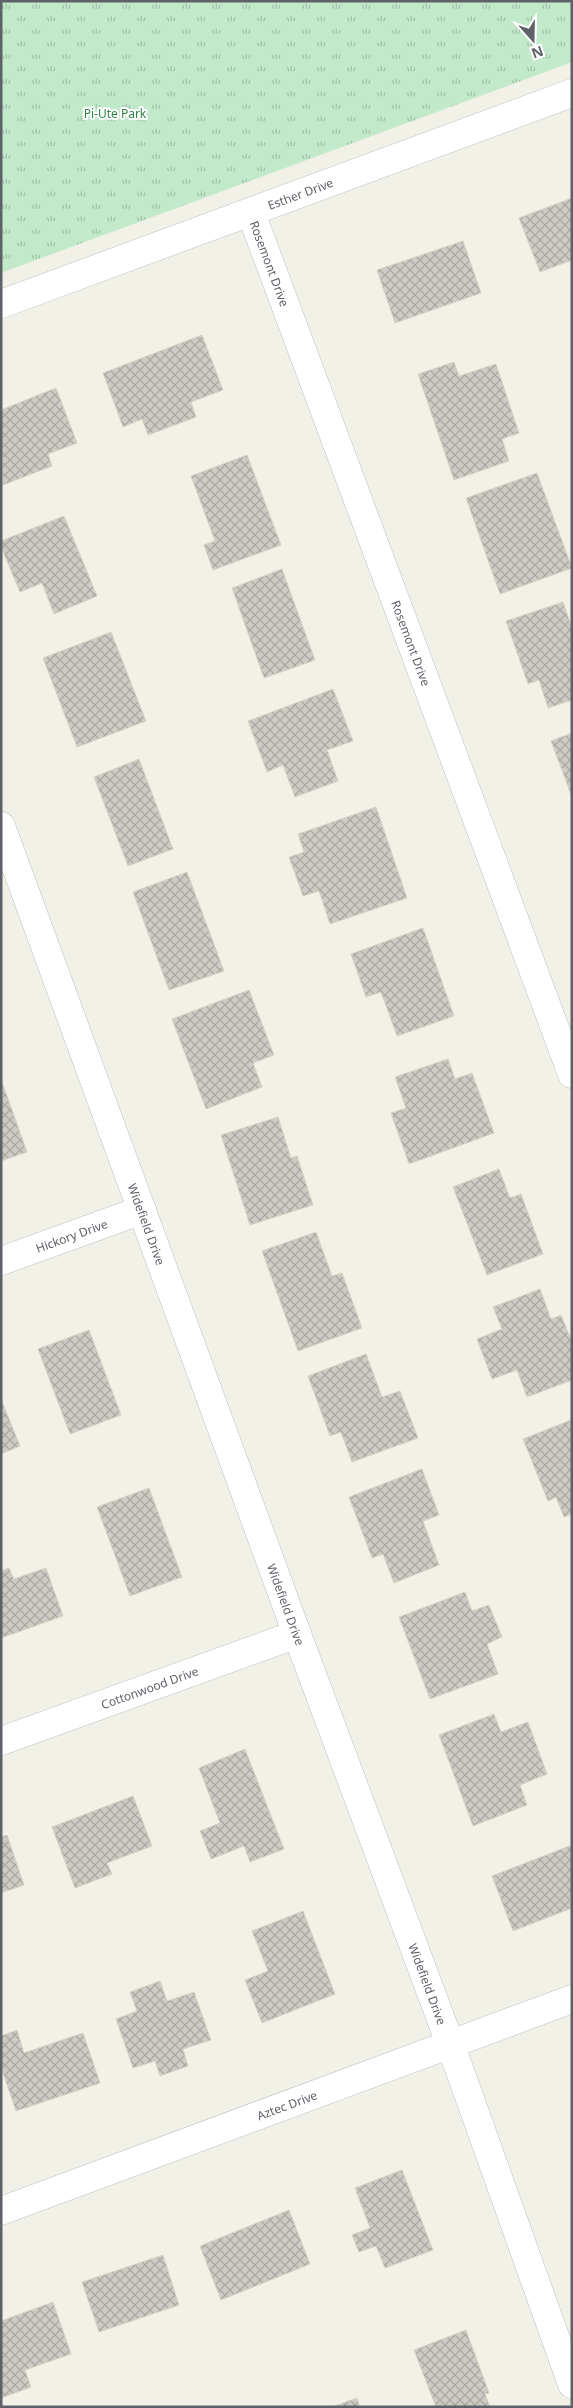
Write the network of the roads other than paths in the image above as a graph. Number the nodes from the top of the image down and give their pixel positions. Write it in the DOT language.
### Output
graph roads {
  1 [pos="572,93"];
  2 [pos="251,213"];
  3 [pos="1,304"];
  4 [pos="1,826"];
  5 [pos="572,1074"];
  6 [pos="142,1210"];
  7 [pos="1,1261"];
  8 [pos="297,1634"];
  9 [pos="1,1741"];
  10 [pos="572,1999"];
  11 [pos="451,2046"];
  12 [pos="1,2211"];
  13 [pos="572,2384"];
  1 -- 2 [label="street, Esther Drive"];
  2 -- 3 [label="street, Esther Drive"];
  2 -- 5 [label="street, Rosemont Drive"];
  4 -- 6 [label="street, Widefield Drive"];
  6 -- 7 [label="street, Hickory Drive"];
  6 -- 8 [label="street, Widefield Drive"];
  8 -- 9 [label="street, Cottonwood Drive"];
  8 -- 11 [label="street, Widefield Drive"];
  10 -- 11 [label="street, Aztec Drive"];
  11 -- 12 [label="street, Aztec Drive"];
  11 -- 13 [label="street, Widefield Drive"];
}
